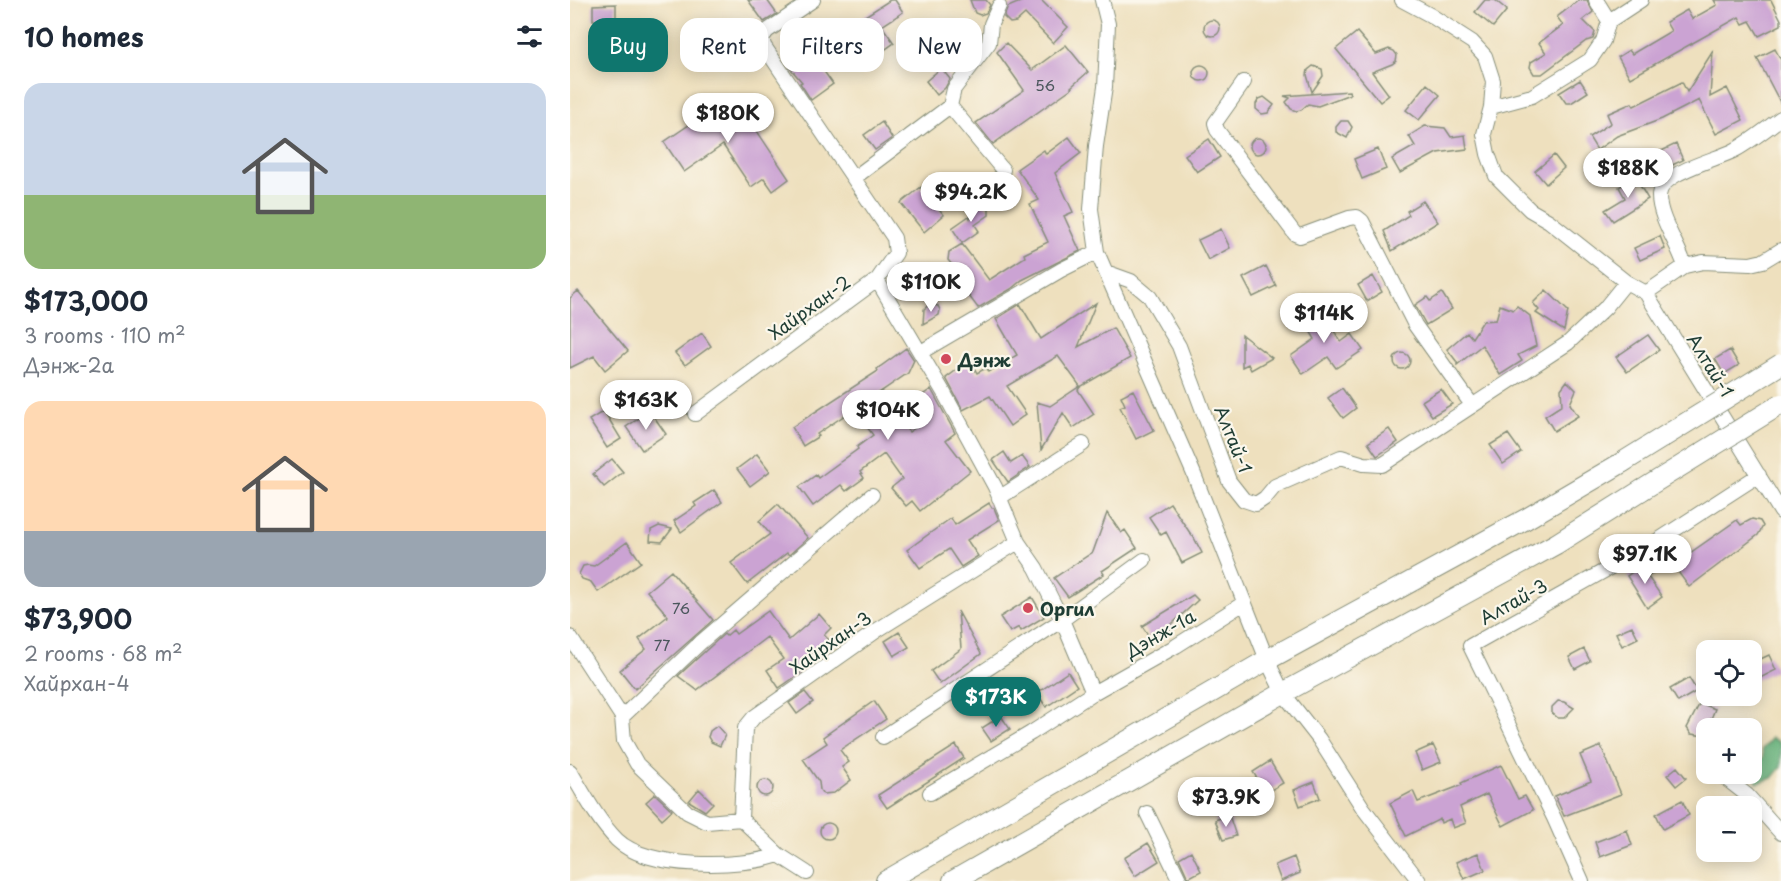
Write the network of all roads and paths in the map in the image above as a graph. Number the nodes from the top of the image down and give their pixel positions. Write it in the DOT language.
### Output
graph roads {
  1 [pos="813,0"];
  2 [pos="1102,0"];
  3 [pos="1402,0"];
  4 [pos="1596,0"];
  5 [pos="1641,0"];
  6 [pos="999,6"];
  7 [pos="1609,21"];
  8 [pos="1244,82"];
  9 [pos="950,106"];
  10 [pos="1491,107"];
  11 [pos="1781,118"];
  12 [pos="1004,170"];
  13 [pos="854,178"];
  14 [pos="1781,250"];
  15 [pos="1097,252"];
  16 [pos="1685,266"];
  17 [pos="1106,272"];
  18 [pos="878,280"];
  19 [pos="1626,282"];
  20 [pos="1646,293"];
  21 [pos="921,352"];
  22 [pos="1781,364"];
  23 [pos="1781,404"];
  24 [pos="1472,405"];
  25 [pos="695,414"];
  26 [pos="1083,444"];
  27 [pos="1759,475"];
  28 [pos="872,495"];
  29 [pos="999,498"];
  30 [pos="1781,512"];
  31 [pos="1018,542"];
  32 [pos="1144,560"];
  33 [pos="1244,603"];
  34 [pos="1062,620"];
  35 [pos="570,637"];
  36 [pos="1268,660"];
  37 [pos="1093,693"];
  38 [pos="1283,693"];
  39 [pos="622,717"];
  40 [pos="883,737"];
  41 [pos="570,771"];
  42 [pos="1733,784"];
  43 [pos="930,793"];
  44 [pos="1147,813"];
  45 [pos="741,819"];
  46 [pos="1781,833"];
  47 [pos="779,855"];
  48 [pos="807,873"];
  49 [pos="886,881"];
  50 [pos="953,881"];
  51 [pos="1180,881"];
  52 [pos="1419,881"];
  53 [pos="1582,881"];
  1 -- 13 [label="street, Хайрхан-2"];
  2 -- 15 [label="street"];
  3 -- 10 [label="street, Алтай-1"];
  4 -- 7 [label="street"];
  5 -- 7 [label="street"];
  6 -- 9 [label="street"];
  7 -- 10 [label="street"];
  8 -- 24 [label="street"];
  9 -- 12 [label="street"];
  9 -- 13 [label="street"];
  10 -- 19 [label="street, Алтай-1"];
  11 -- 16 [label="street"];
  13 -- 18 [label="street, Хайрхан-2"];
  14 -- 16 [label="street"];
  15 -- 17 [label="street"];
  15 -- 21 [label="street"];
  16 -- 20 [label="street"];
  17 -- 24 [label="street, Алтай-1"];
  17 -- 33 [label="street"];
  18 -- 21 [label="street"];
  18 -- 25 [label="street, Хайрхан-2"];
  19 -- 20 [label="street, Алтай-1"];
  19 -- 24 [label="street, Алтай-1"];
  20 -- 27 [label="street, Алтай-1"];
  21 -- 29 [label="street"];
  22 -- 36 [label="main road, bridge"];
  23 -- 38 [label="main road, bridge"];
  26 -- 29 [label="street"];
  27 -- 30 [label="street"];
  27 -- 53 [label="street, Алтай-3"];
  28 -- 39 [label="street"];
  29 -- 31 [label="street"];
  31 -- 34 [label="street"];
  31 -- 45 [label="street, Хайрхан-3"];
  32 -- 34 [label="street"];
  33 -- 36 [label="street"];
  33 -- 37 [label="street, Дэнж-1а"];
  34 -- 37 [label="street"];
  34 -- 40 [label="street"];
  35 -- 39 [label="street"];
  36 -- 38 [label="street"];
  36 -- 49 [label="main road"];
  37 -- 43 [label="street, Дэнж-1а"];
  38 -- 50 [label="main road"];
  38 -- 52 [label="street"];
  39 -- 45 [label="street"];
  41 -- 47 [label="street"];
  42 -- 46 [label="street"];
  44 -- 51 [label="street"];
  45 -- 47 [label="street"];
  47 -- 48 [label="street"];
}
